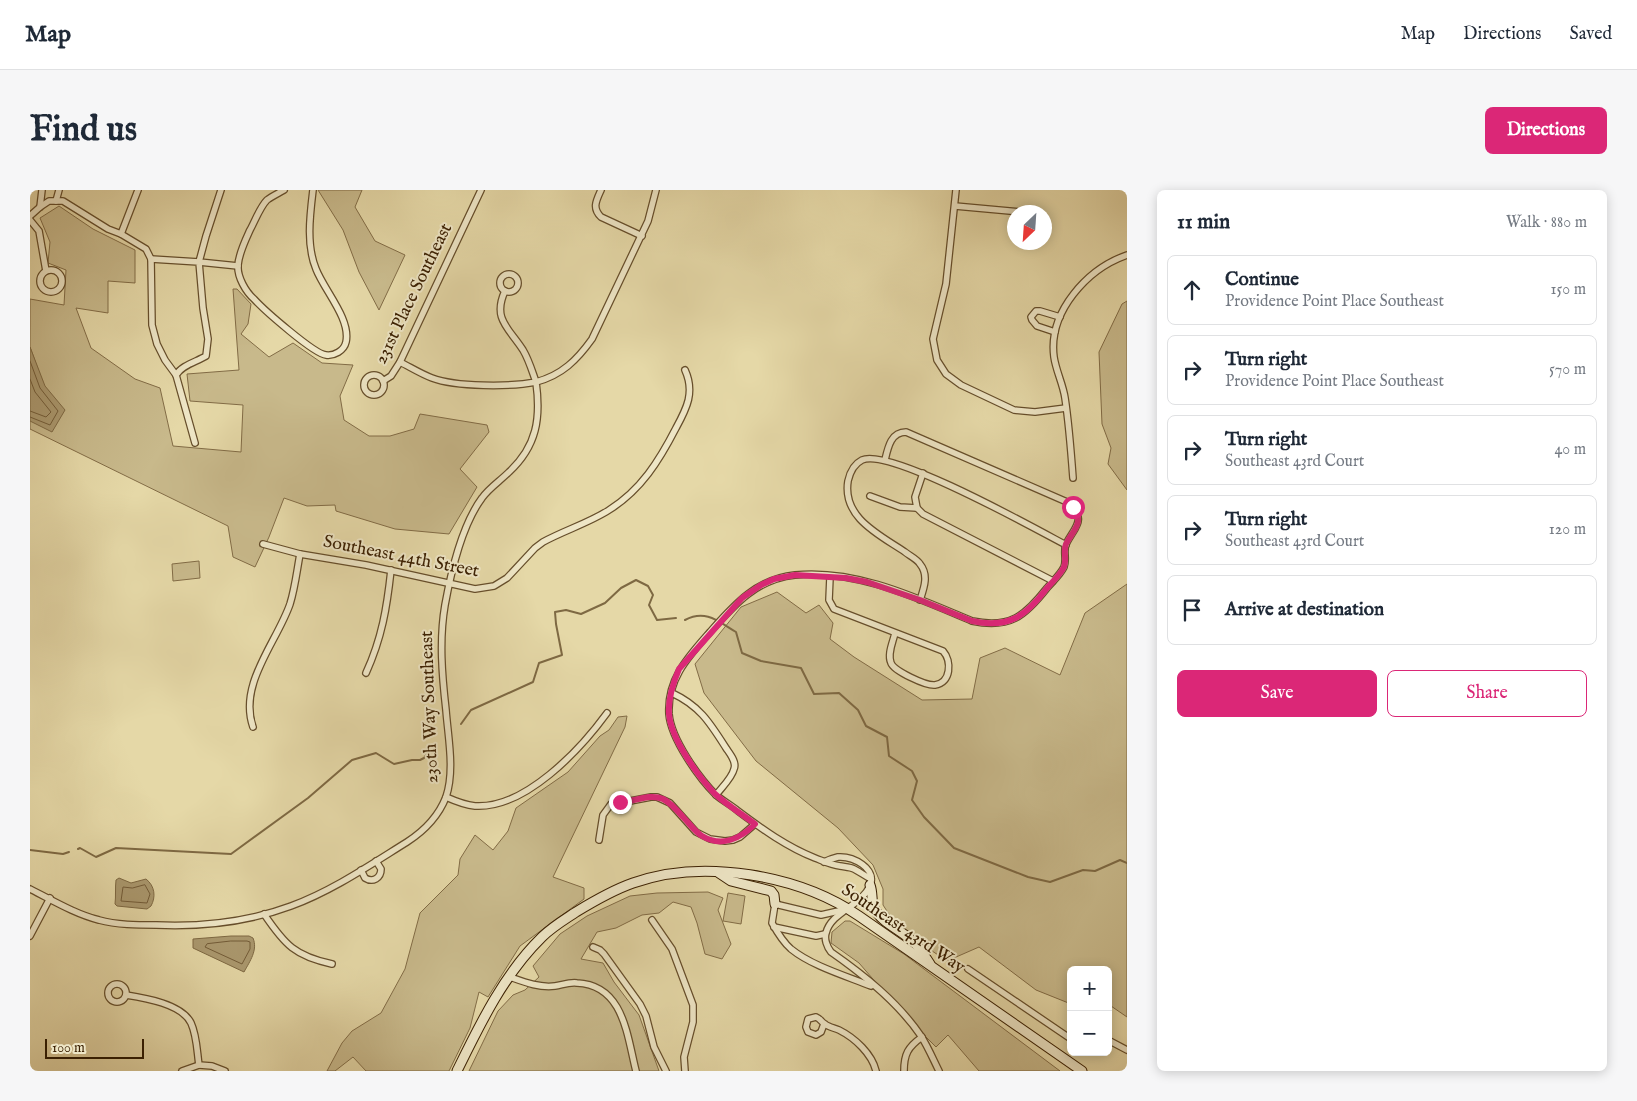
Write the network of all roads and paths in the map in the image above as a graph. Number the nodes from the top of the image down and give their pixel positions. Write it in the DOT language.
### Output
graph roads {
  1 [pos="42,190"];
  2 [pos="59,190"];
  3 [pos="138,190"];
  4 [pos="221,190"];
  5 [pos="284,190"];
  6 [pos="313,190"];
  7 [pos="481,190"];
  8 [pos="601,190"];
  9 [pos="656,190"];
  10 [pos="956,190"];
  11 [pos="56,201"];
  12 [pos="955,206"];
  13 [pos="40,207"];
  14 [pos="1007,211"];
  15 [pos="30,218"];
  16 [pos="121,234"];
  17 [pos="642,236"];
  18 [pos="1127,255"];
  19 [pos="151,259"];
  20 [pos="199,262"];
  21 [pos="238,266"];
  22 [pos="46,270"];
  23 [pos="505,291"];
  24 [pos="1060,317"];
  25 [pos="1055,332"];
  26 [pos="400,362"];
  27 [pos="685,370"];
  28 [pos="176,375"];
  29 [pos="383,381"];
  30 [pos="536,382"];
  31 [pos="1066,408"];
  32 [pos="195,443"];
  33 [pos="885,460"];
  34 [pos="923,473"];
  35 [pos="1074,478"];
  36 [pos="870,496"];
  37 [pos="917,508"];
  38 [pos="263,544"];
  39 [pos="1066,545"];
  40 [pos="300,554"];
  41 [pos="391,570"];
  42 [pos="830,576"];
  43 [pos="1053,581"];
  44 [pos="448,584"];
  45 [pos="920,600"];
  46 [pos="895,633"];
  47 [pos="366,673"];
  48 [pos="672,694"];
  49 [pos="607,713"];
  50 [pos="253,727"];
  51 [pos="716,795"];
  52 [pos="446,797"];
  53 [pos="755,824"];
  54 [pos="599,840"];
  55 [pos="376,861"];
  56 [pos="824,862"];
  57 [pos="361,870"];
  58 [pos="719,873"];
  59 [pos="870,882"];
  60 [pos="30,889"];
  61 [pos="50,898"];
  62 [pos="775,904"];
  63 [pos="848,909"];
  64 [pos="264,914"];
  65 [pos="821,916"];
  66 [pos="652,920"];
  67 [pos="830,925"];
  68 [pos="774,927"];
  69 [pos="826,934"];
  70 [pos="30,936"];
  71 [pos="593,947"];
  72 [pos="332,964"];
  73 [pos="931,966"];
  74 [pos="968,969"];
  75 [pos="510,977"];
  76 [pos="875,988"];
  77 [pos="126,995"];
  78 [pos="824,1024"];
  79 [pos="1067,1036"];
  80 [pos="922,1037"];
  81 [pos="1112,1042"];
  82 [pos="1127,1050"];
  83 [pos="199,1065"];
  84 [pos="182,1071"];
  85 [pos="225,1071"];
  86 [pos="457,1071"];
  87 [pos="636,1071"];
  88 [pos="666,1071"];
  89 [pos="685,1071"];
  90 [pos="876,1071"];
  91 [pos="904,1071"];
  92 [pos="939,1071"];
  93 [pos="1082,1071"];
  1 -- 13 [label="street"];
  2 -- 11 [label="street"];
  3 -- 16 [label="street"];
  4 -- 20 [label="street"];
  5 -- 21 [label="street"];
  6 -- 21 [label="street"];
  7 -- 26 [label="street, 231st Place Southeast"];
  8 -- 17 [label="street"];
  9 -- 17 [label="street"];
  10 -- 12 [label="street"];
  11 -- 13 [label="street"];
  11 -- 16 [label="street"];
  12 -- 14 [label="street"];
  12 -- 31 [label="street"];
  13 -- 15 [label="street"];
  15 -- 22 [label="street"];
  16 -- 19 [label="street"];
  17 -- 30 [label="street"];
  18 -- 24 [label="street"];
  19 -- 20 [label="street"];
  19 -- 28 [label="street"];
  20 -- 21 [label="street"];
  20 -- 28 [label="street"];
  22 -- 22 [label="street"];
  23 -- 30 [label="street, 230th Way Southeast"];
  24 -- 25 [label="street"];
  24 -- 25 [label="street"];
  25 -- 31 [label="street"];
  26 -- 29 [label="street, 231st Place Southeast"];
  26 -- 30 [label="street"];
  27 -- 44 [label="street, Southeast 44th Street"];
  28 -- 32 [label="street"];
  30 -- 44 [label="street, 230th Way Southeast"];
  31 -- 35 [label="street"];
  33 -- 34 [label="street"];
  33 -- 39 [label="street"];
  33 -- 45 [label="street"];
  34 -- 37 [label="street"];
  34 -- 39 [label="street"];
  36 -- 37 [label="street"];
  37 -- 43 [label="street"];
  38 -- 40 [label="street, Southeast 44th Street"];
  39 -- 43 [label="street"];
  40 -- 41 [label="street, Southeast 44th Street"];
  40 -- 50 [label="street"];
  41 -- 44 [label="street, Southeast 44th Street"];
  41 -- 47 [label="street"];
  42 -- 45 [label="street"];
  42 -- 46 [label="street"];
  42 -- 48 [label="street"];
  43 -- 45 [label="street"];
  44 -- 52 [label="street, 230th Way Southeast"];
  46 -- 46 [label="street"];
  48 -- 51 [label="street"];
  48 -- 51 [label="street"];
  49 -- 52 [label="street"];
  51 -- 53 [label="street"];
  52 -- 55 [label="street, 230th Way Southeast"];
  53 -- 54 [label="street"];
  53 -- 56 [label="street"];
  55 -- 57 [label="street, 230th Way Southeast"];
  55 -- 57 [label="street"];
  56 -- 59 [label="street"];
  56 -- 59 [label="street"];
  57 -- 64 [label="street, 230th Way Southeast"];
  58 -- 62 [label="main road"];
  58 -- 63 [label="main road, Southeast 43rd Way"];
  58 -- 75 [label="main road, Southeast 43rd Way"];
  59 -- 63 [label="street"];
  59 -- 73 [label="main road"];
  60 -- 61 [label="street, 230th Way Southeast"];
  61 -- 64 [label="street, 230th Way Southeast"];
  61 -- 70 [label="street"];
  62 -- 65 [label="street"];
  62 -- 68 [label="street"];
  63 -- 65 [label="street"];
  63 -- 67 [label="street"];
  63 -- 73 [label="main road, Southeast 43rd Way"];
  64 -- 72 [label="street"];
  65 -- 67 [label="street"];
  66 -- 89 [label="street"];
  67 -- 69 [label="street"];
  68 -- 69 [label="street"];
  68 -- 76 [label="street"];
  69 -- 76 [label="street"];
  71 -- 88 [label="street"];
  73 -- 93 [label="main road, Southeast 43rd Way"];
  74 -- 79 [label="street"];
  75 -- 86 [label="main road, Southeast 43rd Way"];
  75 -- 87 [label="street"];
  76 -- 80 [label="street"];
  77 -- 83 [label="street"];
  78 -- 90 [label="street"];
  80 -- 91 [label="street"];
  80 -- 92 [label="street"];
  81 -- 82 [label="street"];
  83 -- 84 [label="street"];
  83 -- 85 [label="street"];
}
